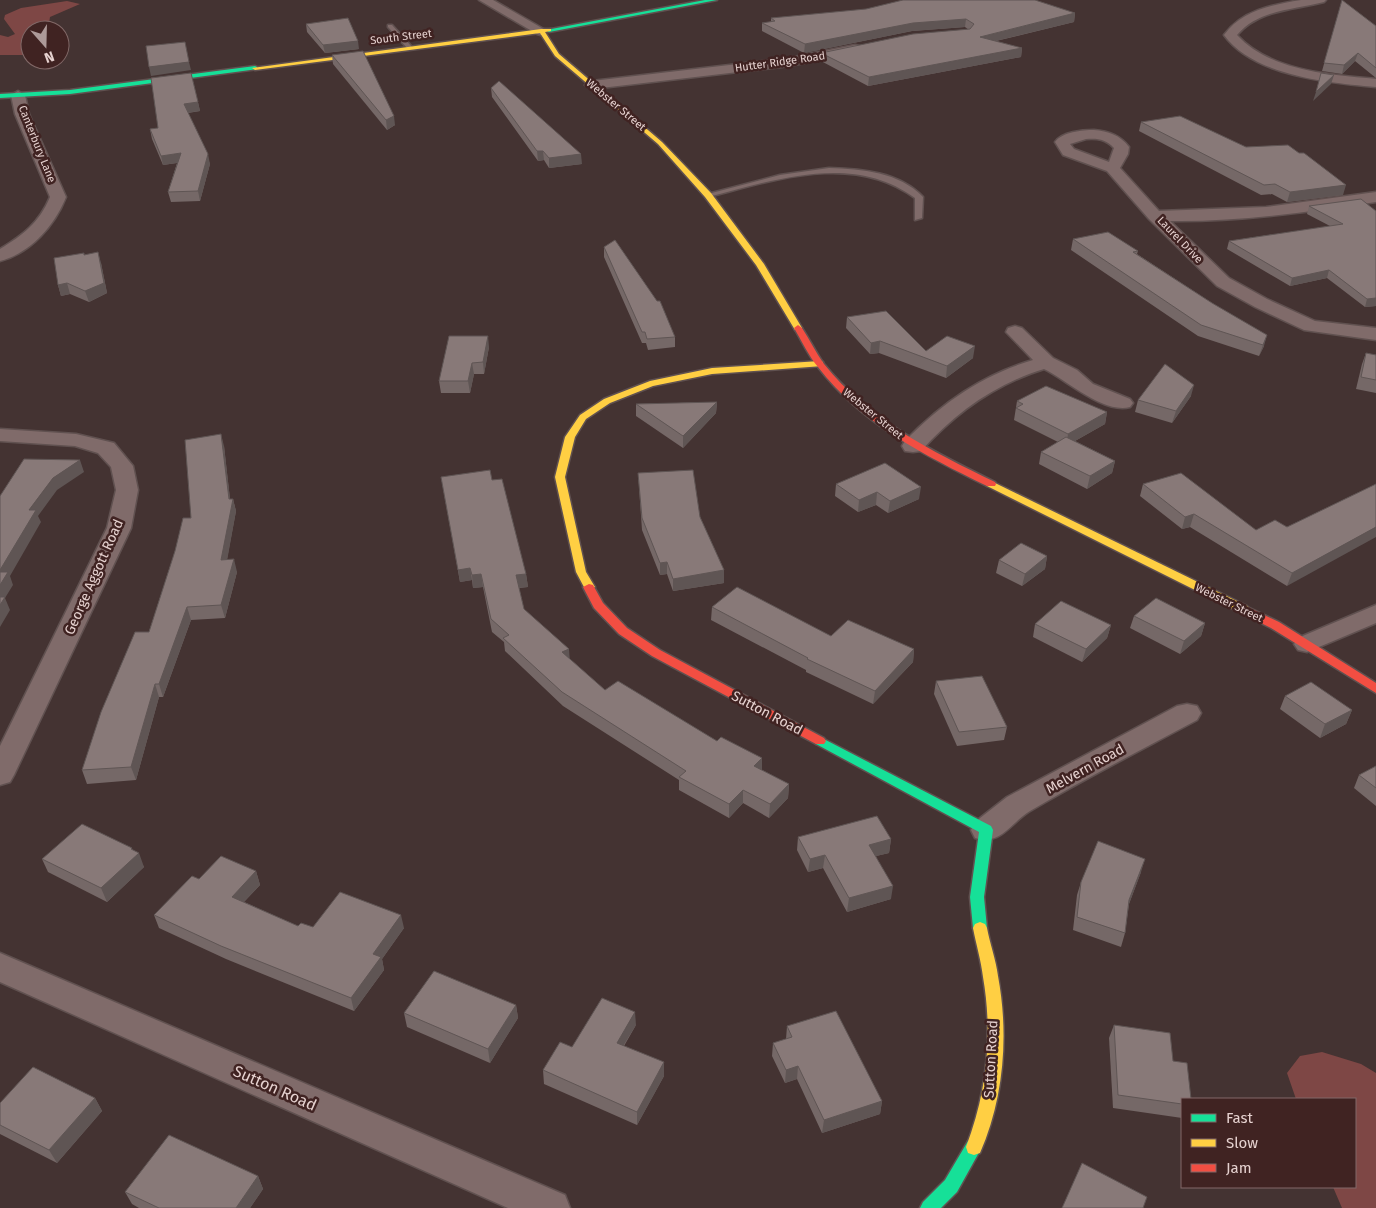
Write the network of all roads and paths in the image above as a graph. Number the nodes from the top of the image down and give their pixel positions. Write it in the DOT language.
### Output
graph roads {
  1 [pos="485,0"];
  2 [pos="714,0"];
  3 [pos="1320,0"];
  4 [pos="390,26"];
  5 [pos="541,31"];
  6 [pos="865,47"];
  7 [pos="410,48"];
  8 [pos="1376,83"];
  9 [pos="592,85"];
  10 [pos="0,96"];
  11 [pos="18,96"];
  12 [pos="1112,168"];
  13 [pos="708,195"];
  14 [pos="1376,197"];
  15 [pos="1155,216"];
  16 [pos="918,218"];
  17 [pos="0,256"];
  18 [pos="1015,332"];
  19 [pos="1376,334"];
  20 [pos="1046,362"];
  21 [pos="820,364"];
  22 [pos="1123,403"];
  23 [pos="0,435"];
  24 [pos="913,446"];
  25 [pos="1376,613"];
  26 [pos="1307,644"];
  27 [pos="1376,689"];
  28 [pos="1187,713"];
  29 [pos="0,776"];
  30 [pos="986,830"];
  31 [pos="0,967"];
  32 [pos="551,1208"];
  33 [pos="929,1208"];
  1 -- 5 [label="street, Webster Street"];
  2 -- 5 [label="street, South Street"];
  3 -- 8 [label="street"];
  4 -- 7 [label="lane"];
  5 -- 7 [label="street, South Street"];
  5 -- 9 [label="street, Webster Street"];
  6 -- 9 [label="street, Hutter Ridge Road"];
  7 -- 11 [label="street, South Street"];
  9 -- 13 [label="street, Webster Street"];
  10 -- 11 [label="street, South Street"];
  11 -- 17 [label="street, Canterbury Lane"];
  12 -- 15 [label="street"];
  13 -- 16 [label="lane"];
  13 -- 21 [label="street, Webster Street"];
  14 -- 15 [label="street, Laurel Drive"];
  15 -- 19 [label="street, Laurel Drive"];
  18 -- 20 [label="street"];
  20 -- 22 [label="street"];
  20 -- 24 [label="street"];
  21 -- 24 [label="street, Webster Street"];
  21 -- 30 [label="street, Sutton Road"];
  23 -- 29 [label="street, George Aggott Road"];
  24 -- 26 [label="street, Webster Street"];
  25 -- 26 [label="street"];
  26 -- 27 [label="street, Webster Street"];
  28 -- 30 [label="street, Melvern Road"];
  30 -- 33 [label="street, Sutton Road"];
  31 -- 32 [label="street, Sutton Road"];
}
